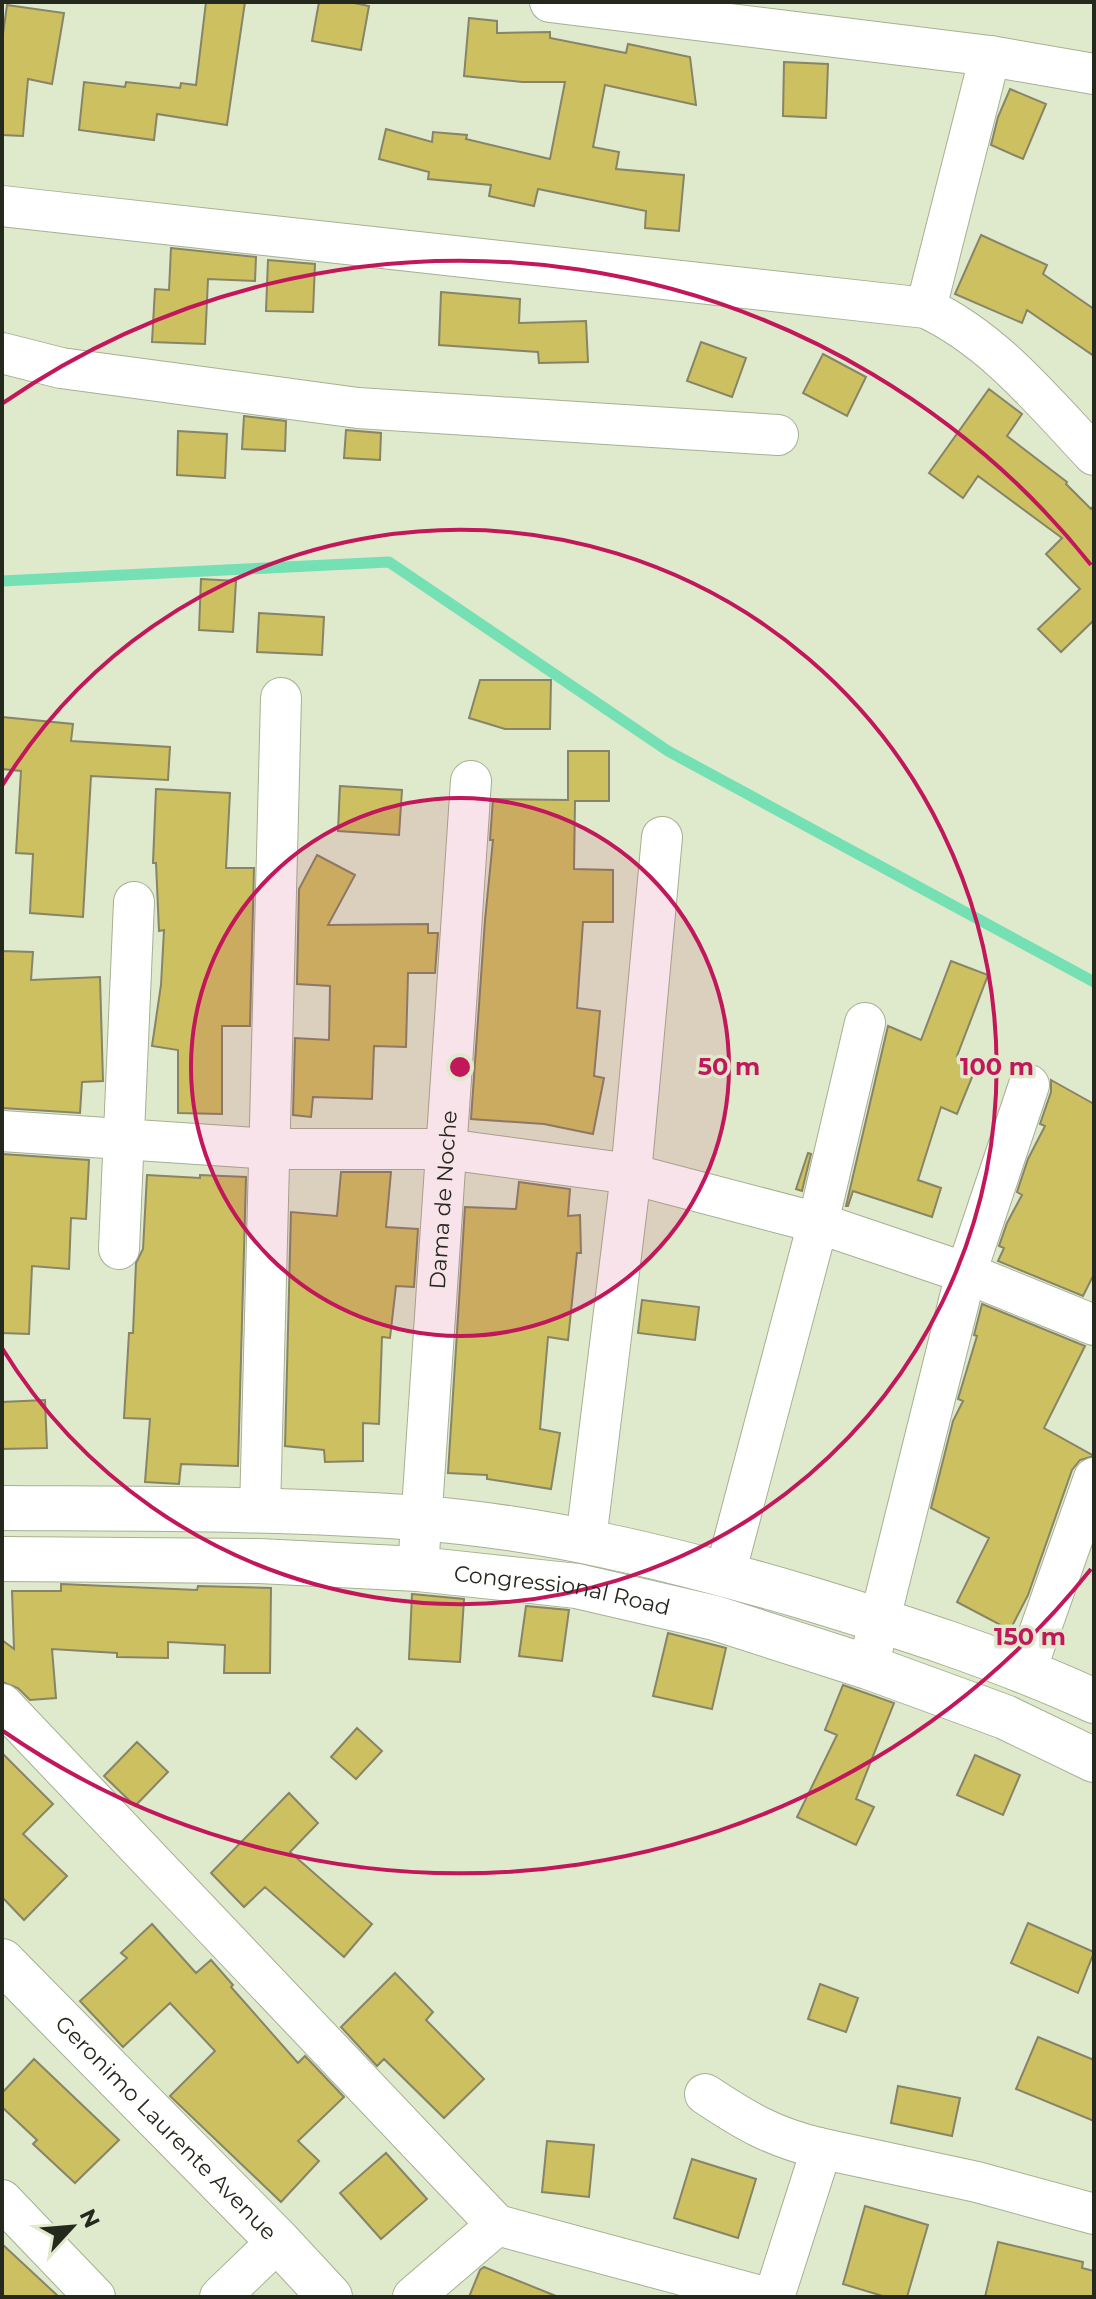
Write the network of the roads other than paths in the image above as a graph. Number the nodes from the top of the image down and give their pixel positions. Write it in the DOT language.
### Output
graph roads {
  1 [pos="550,2"];
  2 [pos="990,56"];
  3 [pos="1094,74"];
  4 [pos="2,206"];
  5 [pos="926,308"];
  6 [pos="2,353"];
  7 [pos="778,435"];
  8 [pos="1094,455"];
  9 [pos="281,698"];
  10 [pos="471,781"];
  11 [pos="662,837"];
  12 [pos="134,902"];
  13 [pos="865,1023"];
  14 [pos="1029,1085"];
  15 [pos="2,1131"];
  16 [pos="123,1140"];
  17 [pos="270,1149"];
  18 [pos="446,1149"];
  19 [pos="631,1174"];
  20 [pos="818,1223"];
  21 [pos="119,1249"];
  22 [pos="966,1273"];
  23 [pos="1094,1325"];
  24 [pos="1094,1478"];
  25 [pos="2,1508"];
  26 [pos="260,1511"];
  27 [pos="421,1518"];
  28 [pos="586,1540"];
  29 [pos="2,1559"];
  30 [pos="418,1569"];
  31 [pos="725,1574"];
  32 [pos="881,1620"];
  33 [pos="868,1667"];
  34 [pos="1026,1670"];
  35 [pos="1094,1701"];
  36 [pos="2,1704"];
  37 [pos="1094,1760"];
  38 [pos="2,1961"];
  39 [pos="705,2094"];
  40 [pos="819,2148"];
  41 [pos="2,2200"];
  42 [pos="1094,2214"];
  43 [pos="497,2225"];
  44 [pos="278,2241"];
  45 [pos="95,2297"];
  46 [pos="220,2297"];
  47 [pos="330,2297"];
  48 [pos="413,2297"];
  49 [pos="764,2297"];
  50 [pos="774,2297"];
  1 -- 2 [label="street"];
  2 -- 3 [label="street"];
  2 -- 5 [label="street"];
  4 -- 5 [label="street"];
  5 -- 8 [label="street"];
  6 -- 7 [label="street"];
  9 -- 17 [label="street"];
  10 -- 18 [label="street, Dama de Noche"];
  11 -- 19 [label="street"];
  12 -- 16 [label="street"];
  13 -- 20 [label="street"];
  14 -- 22 [label="street"];
  15 -- 16 [label="street"];
  16 -- 17 [label="street"];
  16 -- 21 [label="street"];
  17 -- 18 [label="street"];
  17 -- 26 [label="street"];
  18 -- 19 [label="street"];
  18 -- 27 [label="street, Dama de Noche"];
  19 -- 20 [label="street"];
  19 -- 28 [label="street"];
  20 -- 22 [label="street"];
  20 -- 31 [label="street"];
  22 -- 23 [label="street"];
  22 -- 32 [label="street"];
  24 -- 34 [label="street"];
  25 -- 26 [label="main road"];
  26 -- 27 [label="main road"];
  27 -- 28 [label="main road"];
  27 -- 30 [label="street, Dama de Noche"];
  28 -- 31 [label="main road"];
  29 -- 30 [label="main road, Congressional Road"];
  30 -- 33 [label="main road, Congressional Road"];
  31 -- 32 [label="main road"];
  32 -- 33 [label="street"];
  32 -- 34 [label="main road"];
  33 -- 37 [label="main road, Congressional Road"];
  34 -- 35 [label="main road"];
  36 -- 43 [label="street"];
  38 -- 44 [label="main road, Geronimo Laurente Avenue"];
  39 -- 40 [label="street"];
  40 -- 42 [label="street"];
  40 -- 50 [label="street"];
  41 -- 45 [label="street"];
  43 -- 48 [label="street"];
  43 -- 49 [label="street"];
  44 -- 46 [label="street"];
  44 -- 47 [label="main road, Geronimo Laurente Avenue"];
}
